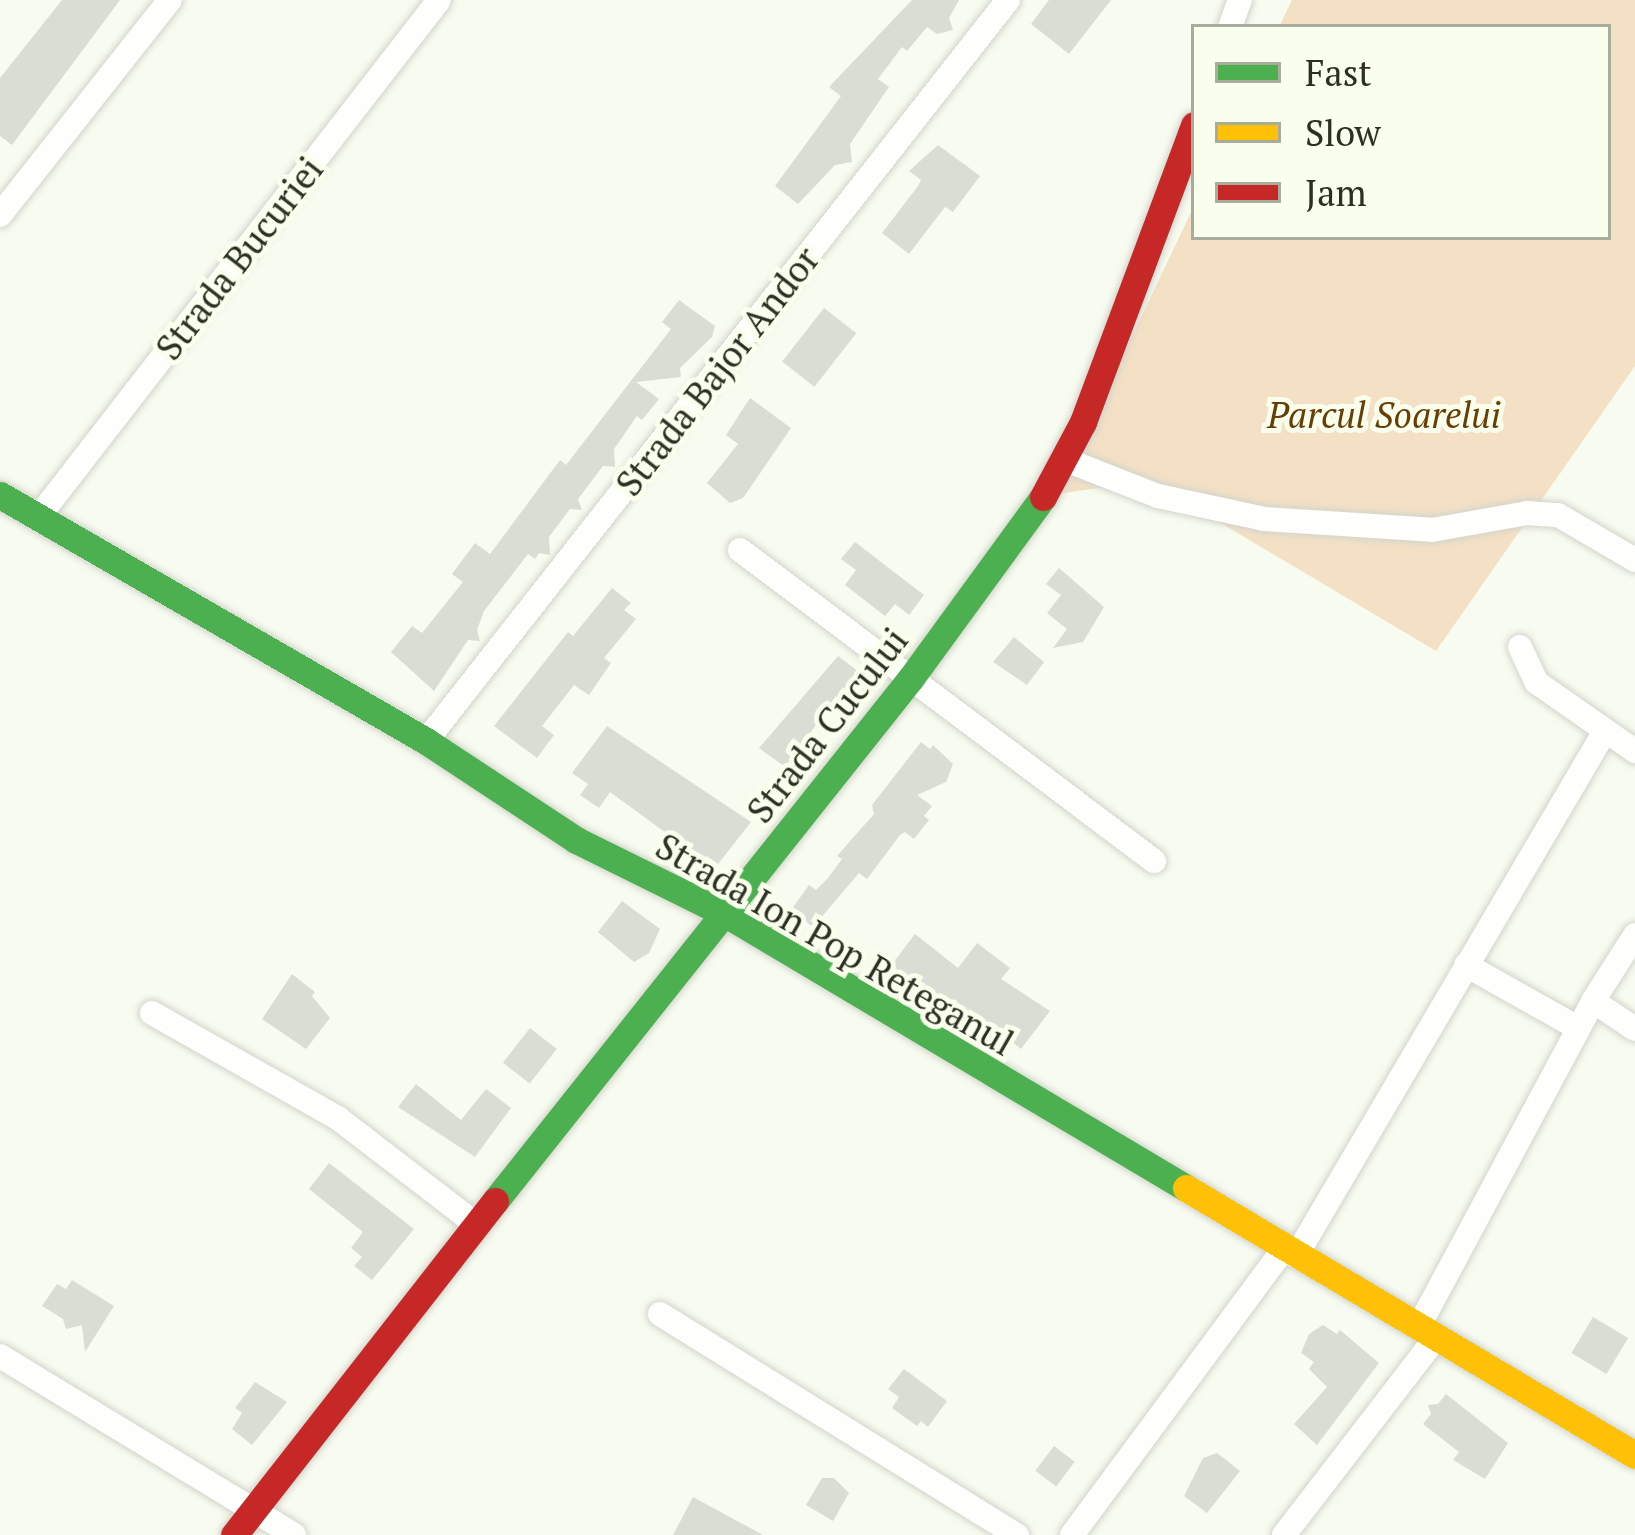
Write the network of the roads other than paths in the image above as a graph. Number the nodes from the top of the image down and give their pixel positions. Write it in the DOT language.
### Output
graph roads {
  1 [pos="170,0"];
  2 [pos="439,0"];
  3 [pos="1008,0"];
  4 [pos="1191,132"];
  5 [pos="0,215"];
  6 [pos="1066,460"];
  7 [pos="0,495"];
  8 [pos="40,515"];
  9 [pos="740,550"];
  10 [pos="1635,560"];
  11 [pos="1520,647"];
  12 [pos="911,678"];
  13 [pos="1604,734"];
  14 [pos="426,741"];
  15 [pos="1635,751"];
  16 [pos="1154,861"];
  17 [pos="724,913"];
  18 [pos="1635,935"];
  19 [pos="1466,965"];
  20 [pos="1593,1001"];
  21 [pos="152,1013"];
  22 [pos="1578,1028"];
  23 [pos="1635,1029"];
  24 [pos="477,1226"];
  25 [pos="1290,1252"];
  26 [pos="660,1314"];
  27 [pos="1428,1331"];
  28 [pos="0,1356"];
  29 [pos="1635,1455"];
  30 [pos="250,1508"];
  31 [pos="234,1535"];
  32 [pos="294,1535"];
  33 [pos="1017,1535"];
  34 [pos="1072,1535"];
  35 [pos="1284,1535"];
  1 -- 5 [label="street"];
  2 -- 8 [label="street, Strada Bucuriei"];
  3 -- 14 [label="street, Strada Bajor Andor"];
  4 -- 6 [label="street, Strada Cucului"];
  6 -- 10 [label="street"];
  6 -- 12 [label="street, Strada Cucului"];
  7 -- 8 [label="street, Strada Ion Pop Reteganul"];
  8 -- 14 [label="street, Strada Ion Pop Reteganul"];
  9 -- 12 [label="street"];
  11 -- 13 [label="street"];
  12 -- 16 [label="street"];
  12 -- 17 [label="street, Strada Cucului"];
  13 -- 15 [label="street"];
  13 -- 19 [label="street"];
  14 -- 17 [label="street, Strada Ion Pop Reteganul"];
  17 -- 24 [label="street, Strada Cucului"];
  17 -- 25 [label="street, Strada Ion Pop Reteganul"];
  18 -- 20 [label="street"];
  19 -- 22 [label="street"];
  19 -- 25 [label="street"];
  20 -- 22 [label="street"];
  20 -- 23 [label="street"];
  21 -- 24 [label="street"];
  22 -- 27 [label="street"];
  24 -- 30 [label="street, Strada Cucului"];
  25 -- 27 [label="street, Strada Ion Pop Reteganul"];
  25 -- 34 [label="street"];
  26 -- 33 [label="street"];
  27 -- 29 [label="street, Strada Ion Pop Reteganul"];
  27 -- 35 [label="street"];
  28 -- 30 [label="street"];
  30 -- 31 [label="street, Strada Cucului"];
  30 -- 32 [label="street"];
}
